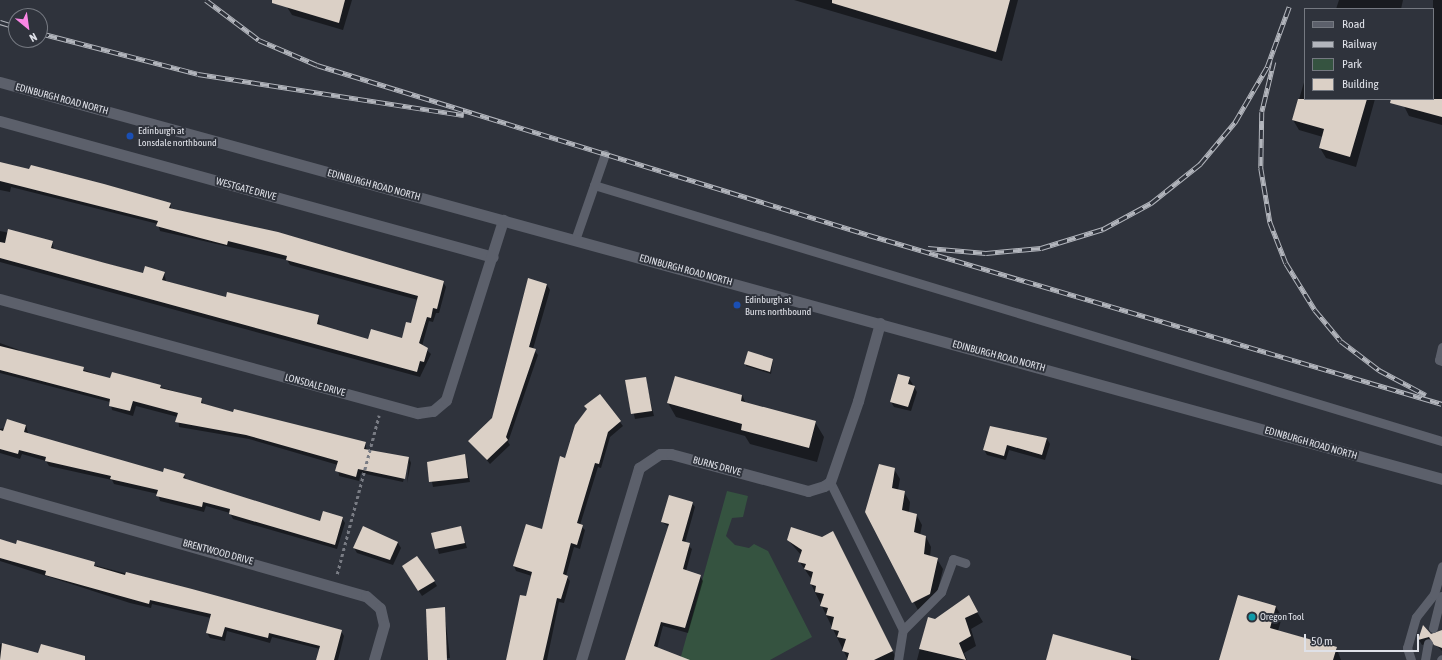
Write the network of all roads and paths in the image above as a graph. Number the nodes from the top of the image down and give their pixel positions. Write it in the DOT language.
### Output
graph roads {
  1 [pos="0,82"];
  2 [pos="0,121"];
  3 [pos="605,154"];
  4 [pos="594,185"];
  5 [pos="503,220"];
  6 [pos="575,240"];
  7 [pos="493,257"];
  8 [pos="0,299"];
  9 [pos="880,324"];
  10 [pos="1442,347"];
  11 [pos="1442,361"];
  12 [pos="382,403"];
  13 [pos="1442,441"];
  14 [pos="1442,479"];
  15 [pos="830,482"];
  16 [pos="0,492"];
  17 [pos="965,563"];
  18 [pos="1442,566"];
  19 [pos="334,584"];
  20 [pos="1439,595"];
  21 [pos="1433,628"];
  22 [pos="903,630"];
  23 [pos="1428,643"];
  24 [pos="374,660"];
  25 [pos="581,660"];
  26 [pos="898,660"];
  27 [pos="1411,660"];
  28 [pos="1425,660"];
  1 -- 5 [label="street, EDINBURGH ROAD NORTH"];
  2 -- 7 [label="street, WESTGATE DRIVE"];
  3 -- 4 [label="lane"];
  4 -- 6 [label="lane"];
  4 -- 13 [label="lane"];
  5 -- 6 [label="street, EDINBURGH ROAD NORTH"];
  5 -- 7 [label="street, LONSDALE DRIVE"];
  6 -- 9 [label="street, EDINBURGH ROAD NORTH"];
  7 -- 12 [label="street, LONSDALE DRIVE"];
  8 -- 12 [label="street, LONSDALE DRIVE"];
  9 -- 14 [label="street, EDINBURGH ROAD NORTH"];
  9 -- 15 [label="street"];
  10 -- 11 [label="lane"];
  12 -- 19 [label="path"];
  15 -- 22 [label="lane"];
  15 -- 25 [label="street, BURNS DRIVE"];
  16 -- 19 [label="street, BRENTWOOD DRIVE"];
  17 -- 22 [label="lane"];
  18 -- 20 [label="lane"];
  19 -- 24 [label="street, BRENTWOOD DRIVE"];
  20 -- 21 [label="lane"];
  20 -- 27 [label="lane"];
  22 -- 26 [label="lane"];
  23 -- 28 [label="lane"];
}
